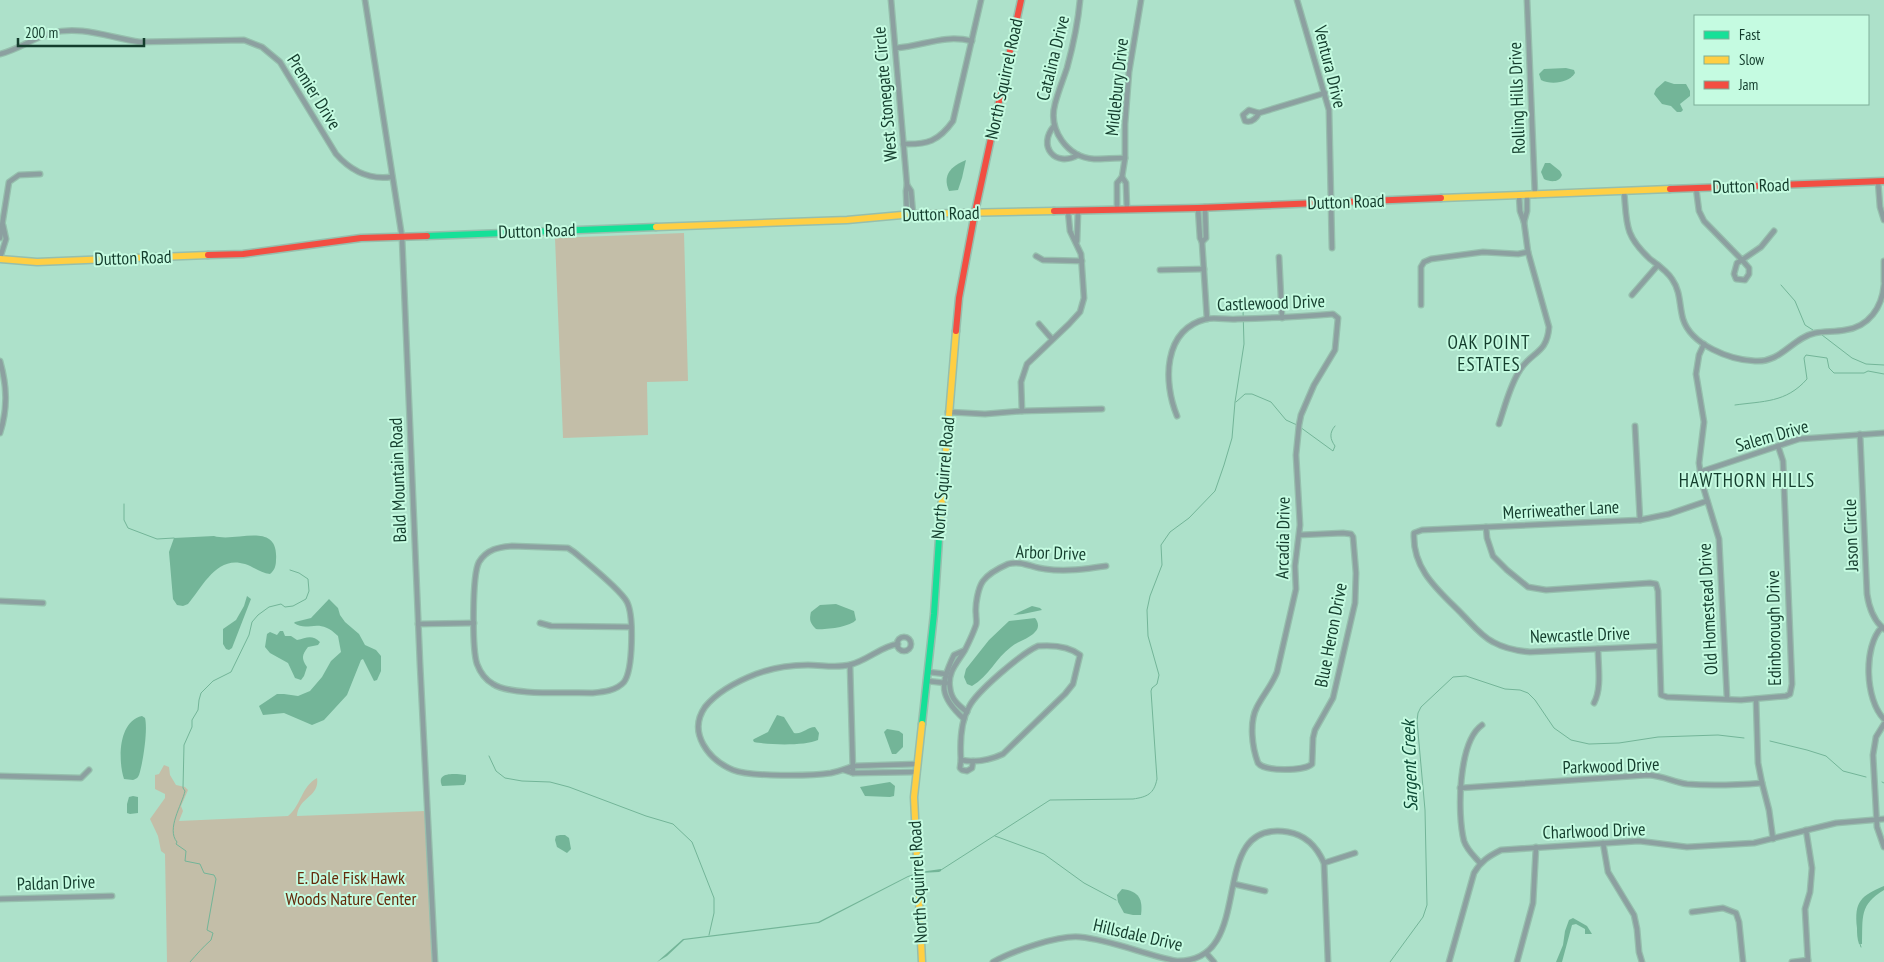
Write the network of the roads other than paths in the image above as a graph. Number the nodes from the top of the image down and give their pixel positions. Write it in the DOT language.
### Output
graph roads {
  1 [pos="365,0"];
  2 [pos="891,0"];
  3 [pos="981,0"];
  4 [pos="1021,0"];
  5 [pos="1080,0"];
  6 [pos="1141,0"];
  7 [pos="1297,0"];
  8 [pos="1527,0"];
  9 [pos="972,41"];
  10 [pos="896,48"];
  11 [pos="0,54"];
  12 [pos="1325,93"];
  13 [pos="1259,113"];
  14 [pos="1054,126"];
  15 [pos="903,144"];
  16 [pos="1078,155"];
  17 [pos="1125,158"];
  18 [pos="40,174"];
  19 [pos="392,176"];
  20 [pos="1122,177"];
  21 [pos="1881,181"];
  22 [pos="1696,188"];
  23 [pos="1624,191"];
  24 [pos="1519,195"];
  25 [pos="1526,195"];
  26 [pos="1535,195"];
  27 [pos="1331,203"];
  28 [pos="1202,207"];
  29 [pos="1117,210"];
  30 [pos="1126,210"];
  31 [pos="1068,211"];
  32 [pos="1078,211"];
  33 [pos="1520,211"];
  34 [pos="1527,211"];
  35 [pos="975,212"];
  36 [pos="910,214"];
  37 [pos="1884,220"];
  38 [pos="1524,222"];
  39 [pos="3,224"];
  40 [pos="1774,231"];
  41 [pos="402,237"];
  42 [pos="0,238"];
  43 [pos="1077,242"];
  44 [pos="1332,248"];
  45 [pos="1528,252"];
  46 [pos="1036,256"];
  47 [pos="1279,257"];
  48 [pos="0,259"];
  49 [pos="1742,260"];
  50 [pos="1082,261"];
  51 [pos="1884,261"];
  52 [pos="1658,265"];
  53 [pos="1204,269"];
  54 [pos="1160,270"];
  55 [pos="1884,284"];
  56 [pos="1632,295"];
  57 [pos="1421,305"];
  58 [pos="1335,316"];
  59 [pos="1282,318"];
  60 [pos="1207,319"];
  61 [pos="1039,324"];
  62 [pos="1052,339"];
  63 [pos="1704,344"];
  64 [pos="0,361"];
  65 [pos="1102,409"];
  66 [pos="1022,411"];
  67 [pos="948,412"];
  68 [pos="1177,416"];
  69 [pos="1499,424"];
  70 [pos="1635,426"];
  71 [pos="0,433"];
  72 [pos="1884,433"];
  73 [pos="1860,434"];
  74 [pos="1778,446"];
  75 [pos="1700,472"];
  76 [pos="1708,501"];
  77 [pos="1640,520"];
  78 [pos="1486,527"];
  79 [pos="1414,534"];
  80 [pos="1299,535"];
  81 [pos="1106,566"];
  82 [pos="0,601"];
  83 [pos="43,603"];
  84 [pos="474,623"];
  85 [pos="540,623"];
  86 [pos="418,624"];
  87 [pos="631,627"];
  88 [pos="1883,628"];
  89 [pos="898,644"];
  90 [pos="1659,646"];
  91 [pos="1598,649"];
  92 [pos="850,665"];
  93 [pos="928,672"];
  94 [pos="948,674"];
  95 [pos="927,681"];
  96 [pos="947,683"];
  97 [pos="1727,698"];
  98 [pos="1756,699"];
  99 [pos="1594,703"];
  100 [pos="967,712"];
  101 [pos="1884,718"];
  102 [pos="964,719"];
  103 [pos="1884,724"];
  104 [pos="1482,725"];
  105 [pos="961,760"];
  106 [pos="973,761"];
  107 [pos="1258,762"];
  108 [pos="918,764"];
  109 [pos="884,765"];
  110 [pos="853,766"];
  111 [pos="90,770"];
  112 [pos="844,770"];
  113 [pos="884,772"];
  114 [pos="916,772"];
  115 [pos="853,773"];
  116 [pos="0,776"];
  117 [pos="1762,783"];
  118 [pos="1460,788"];
  119 [pos="1884,819"];
  120 [pos="1876,820"];
  121 [pos="1806,830"];
  122 [pos="1773,839"];
  123 [pos="1603,843"];
  124 [pos="1536,847"];
  125 [pos="1884,847"];
  126 [pos="1355,853"];
  127 [pos="1324,863"];
  128 [pos="1480,863"];
  129 [pos="1234,884"];
  130 [pos="1265,891"];
  131 [pos="112,896"];
  132 [pos="0,899"];
  133 [pos="1692,912"];
  134 [pos="1207,954"];
  135 [pos="1808,961"];
  136 [pos="435,962"];
  137 [pos="922,962"];
  138 [pos="993,962"];
  139 [pos="1214,962"];
  140 [pos="1328,962"];
  141 [pos="1449,962"];
  142 [pos="1517,962"];
  143 [pos="1642,962"];
  144 [pos="1743,962"];
  145 [pos="1792,962"];
  1 -- 19 [label="street, Bald Mountain Road"];
  2 -- 10 [label="street, West Stonegate Circle"];
  3 -- 9 [label="street"];
  4 -- 35 [label="street, North Squirrel Road"];
  5 -- 14 [label="street, Catalina Drive"];
  6 -- 17 [label="street, Midlebury Drive"];
  7 -- 12 [label="street, Ventura Drive"];
  8 -- 26 [label="street, Rolling Hills Drive"];
  9 -- 10 [label="street"];
  9 -- 15 [label="street"];
  10 -- 15 [label="street, West Stonegate Circle"];
  11 -- 19 [label="street, Premier Drive"];
  12 -- 13 [label="street"];
  12 -- 27 [label="street, Ventura Drive"];
  14 -- 16 [label="street, Catalina Drive"];
  14 -- 16 [label="street"];
  15 -- 36 [label="street, West Stonegate Circle"];
  16 -- 17 [label="street"];
  17 -- 20 [label="street, Midlebury Drive"];
  18 -- 39 [label="street"];
  19 -- 41 [label="street, Bald Mountain Road"];
  20 -- 29 [label="street, Midlebury Drive"];
  20 -- 30 [label="street, Midlebury Drive"];
  21 -- 22 [label="street, Dutton Road"];
  21 -- 37 [label="street"];
  22 -- 23 [label="street, Dutton Road"];
  22 -- 49 [label="street"];
  23 -- 26 [label="street, Dutton Road"];
  23 -- 52 [label="street"];
  24 -- 25 [label="street, Dutton Road"];
  24 -- 27 [label="street, Dutton Road"];
  24 -- 33 [label="street"];
  25 -- 26 [label="street, Dutton Road"];
  25 -- 34 [label="street"];
  27 -- 28 [label="street, Dutton Road"];
  27 -- 44 [label="street, Ventura Drive"];
  28 -- 30 [label="street, Dutton Road"];
  28 -- 53 [label="street"];
  29 -- 30 [label="street, Dutton Road"];
  29 -- 32 [label="street, Dutton Road"];
  31 -- 32 [label="street, Dutton Road"];
  31 -- 35 [label="street, Dutton Road"];
  31 -- 43 [label="street"];
  32 -- 43 [label="street"];
  33 -- 34 [label="street"];
  33 -- 38 [label="street"];
  34 -- 38 [label="street"];
  35 -- 36 [label="street, Dutton Road"];
  35 -- 67 [label="street, North Squirrel Road"];
  36 -- 41 [label="street, Dutton Road"];
  38 -- 45 [label="street"];
  39 -- 42 [label="street"];
  39 -- 48 [label="street"];
  40 -- 49 [label="street"];
  41 -- 48 [label="street, Dutton Road"];
  41 -- 86 [label="street, Bald Mountain Road"];
  43 -- 50 [label="street"];
  45 -- 57 [label="street"];
  45 -- 69 [label="street"];
  46 -- 50 [label="street"];
  47 -- 59 [label="street"];
  49 -- 49 [label="street"];
  50 -- 62 [label="street"];
  51 -- 55 [label="street"];
  52 -- 56 [label="street"];
  52 -- 63 [label="street"];
  53 -- 54 [label="street"];
  53 -- 60 [label="street"];
  55 -- 63 [label="street"];
  58 -- 59 [label="street, Castlewood Drive"];
  58 -- 80 [label="street, Arcadia Drive"];
  59 -- 60 [label="street, Castlewood Drive"];
  60 -- 68 [label="street"];
  61 -- 62 [label="street"];
  62 -- 66 [label="street"];
  63 -- 75 [label="street, Old Homestead Drive"];
  64 -- 71 [label="street"];
  65 -- 66 [label="street"];
  66 -- 67 [label="street"];
  67 -- 93 [label="street, North Squirrel Road"];
  70 -- 77 [label="street"];
  72 -- 73 [label="street, Salem Drive"];
  73 -- 74 [label="street, Salem Drive"];
  73 -- 88 [label="street, Jason Circle"];
  74 -- 75 [label="street, Salem Drive"];
  74 -- 98 [label="street, Edinborough Drive"];
  75 -- 76 [label="street, Old Homestead Drive"];
  76 -- 77 [label="street, Merriweather Lane"];
  76 -- 97 [label="street, Old Homestead Drive"];
  77 -- 78 [label="street, Merriweather Lane"];
  78 -- 79 [label="street, Merriweather Lane"];
  78 -- 90 [label="street, Edinborough Drive"];
  79 -- 91 [label="street, Newcastle Drive"];
  80 -- 107 [label="street, Arcadia Drive"];
  80 -- 107 [label="street, Blue Heron Drive"];
  81 -- 94 [label="street, Arbor Drive"];
  82 -- 83 [label="street"];
  84 -- 86 [label="street"];
  84 -- 87 [label="street"];
  84 -- 87 [label="street"];
  85 -- 87 [label="street"];
  86 -- 136 [label="street, Bald Mountain Road"];
  88 -- 101 [label="street"];
  89 -- 92 [label="street"];
  90 -- 91 [label="street, Newcastle Drive"];
  90 -- 97 [label="street, Edinborough Drive"];
  91 -- 99 [label="street"];
  92 -- 110 [label="street"];
  92 -- 112 [label="street"];
  93 -- 94 [label="street"];
  93 -- 95 [label="street, North Squirrel Road"];
  94 -- 96 [label="street, Arbor Drive"];
  95 -- 96 [label="street"];
  95 -- 108 [label="street, North Squirrel Road"];
  96 -- 100 [label="street, Arbor Drive"];
  96 -- 102 [label="street, Arbor Drive"];
  97 -- 98 [label="street, Edinborough Drive"];
  98 -- 117 [label="street"];
  100 -- 102 [label="street"];
  100 -- 106 [label="street"];
  102 -- 105 [label="street"];
  103 -- 120 [label="street"];
  104 -- 118 [label="street"];
  105 -- 106 [label="street"];
  105 -- 106 [label="street"];
  108 -- 109 [label="street"];
  108 -- 114 [label="street, North Squirrel Road"];
  109 -- 110 [label="street"];
  109 -- 113 [label="street"];
  110 -- 112 [label="street"];
  110 -- 115 [label="street"];
  111 -- 116 [label="street"];
  112 -- 115 [label="street"];
  113 -- 114 [label="street"];
  113 -- 115 [label="street"];
  114 -- 137 [label="street, North Squirrel Road"];
  117 -- 118 [label="street, Parkwood Drive"];
  117 -- 122 [label="street"];
  118 -- 128 [label="street"];
  119 -- 120 [label="street"];
  120 -- 121 [label="street"];
  120 -- 125 [label="street"];
  121 -- 122 [label="street, Charlwood Drive"];
  121 -- 135 [label="street"];
  122 -- 123 [label="street, Charlwood Drive"];
  123 -- 124 [label="street, Charlwood Drive"];
  123 -- 143 [label="street"];
  124 -- 128 [label="street, Charlwood Drive"];
  124 -- 142 [label="street"];
  126 -- 127 [label="street"];
  127 -- 129 [label="street, Hillsdale Drive"];
  127 -- 140 [label="street"];
  128 -- 141 [label="street"];
  129 -- 130 [label="street"];
  129 -- 134 [label="street, Hillsdale Drive"];
  131 -- 132 [label="street, Paldan Drive"];
  133 -- 144 [label="street"];
  134 -- 138 [label="street, Hillsdale Drive"];
  134 -- 139 [label="street"];
  135 -- 145 [label="street"];
}
